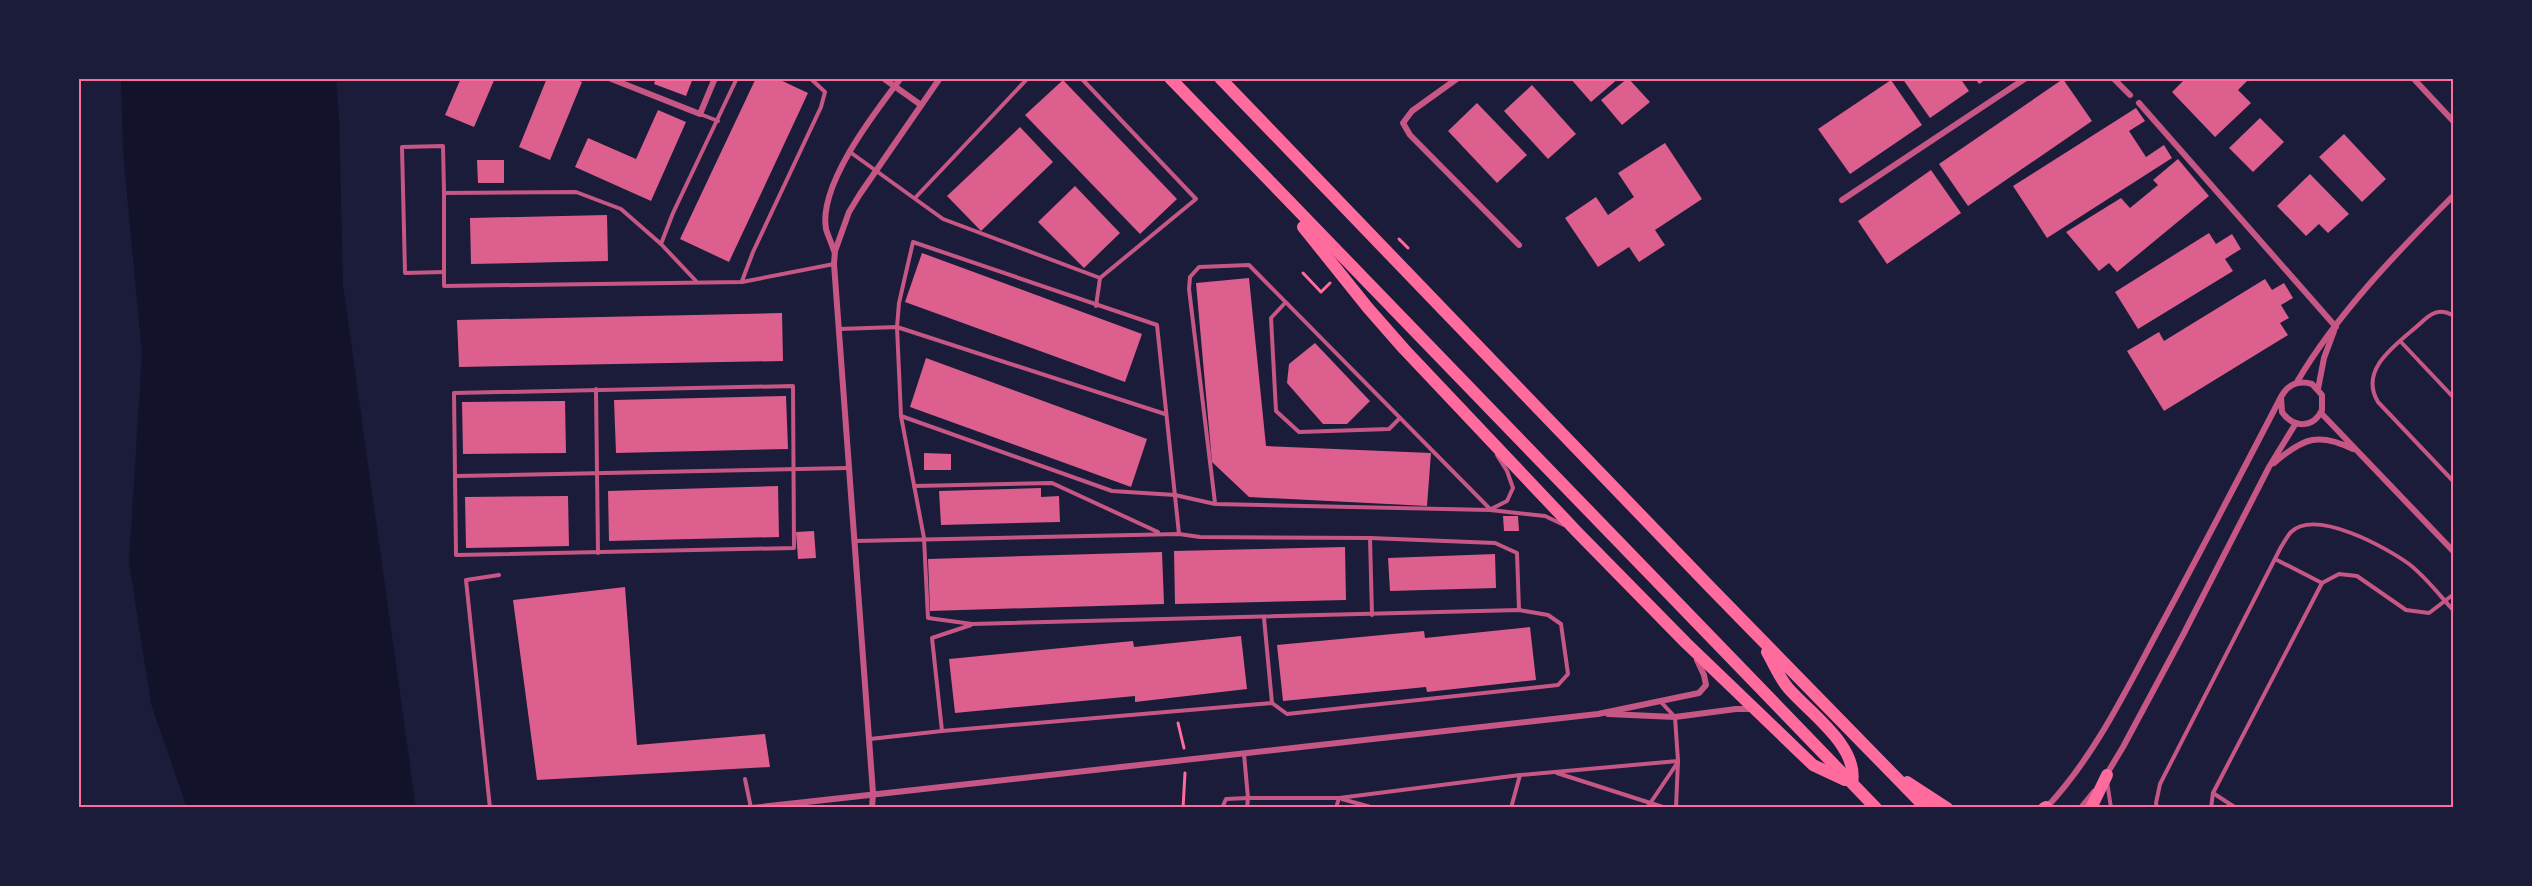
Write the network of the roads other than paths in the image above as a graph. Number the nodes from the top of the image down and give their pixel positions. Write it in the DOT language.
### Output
graph roads {
  1 [pos="609,78"];
  2 [pos="715,78"];
  3 [pos="738,78"];
  4 [pos="810,78"];
  5 [pos="883,78"];
  6 [pos="901,78"];
  7 [pos="940,78"];
  8 [pos="1028,78"];
  9 [pos="1081,78"];
  10 [pos="1170,78"];
  11 [pos="1220,78"];
  12 [pos="1458,78"];
  13 [pos="2026,78"];
  14 [pos="2113,78"];
  15 [pos="2413,78"];
  16 [pos="895,86"];
  17 [pos="2130,95"];
  18 [pos="2139,103"];
  19 [pos="921,105"];
  20 [pos="700,114"];
  21 [pos="718,121"];
  22 [pos="2454,122"];
  23 [pos="849,152"];
  24 [pos="1254,166"];
  25 [pos="877,172"];
  26 [pos="444,193"];
  27 [pos="2454,195"];
  28 [pos="915,198"];
  29 [pos="1842,200"];
  30 [pos="661,244"];
  31 [pos="1519,245"];
  32 [pos="835,251"];
  33 [pos="834,264"];
  34 [pos="444,272"];
  35 [pos="1100,278"];
  36 [pos="696,281"];
  37 [pos="742,282"];
  38 [pos="1285,303"];
  39 [pos="1096,306"];
  40 [pos="2454,316"];
  41 [pos="897,327"];
  42 [pos="2336,327"];
  43 [pos="838,329"];
  44 [pos="2401,342"];
  45 [pos="2297,382"];
  46 [pos="596,389"];
  47 [pos="2318,389"];
  48 [pos="2281,397"];
  49 [pos="2454,398"];
  50 [pos="2321,413"];
  51 [pos="1165,414"];
  52 [pos="901,416"];
  53 [pos="1400,417"];
  54 [pos="2296,423"];
  55 [pos="1485,435"];
  56 [pos="2357,450"];
  57 [pos="2269,467"];
  58 [pos="849,468"];
  59 [pos="794,469"];
  60 [pos="597,472"];
  61 [pos="456,476"];
  62 [pos="2454,482"];
  63 [pos="914,486"];
  64 [pos="1175,495"];
  65 [pos="1215,504"];
  66 [pos="1490,510"];
  67 [pos="1578,533"];
  68 [pos="1162,534"];
  69 [pos="1179,534"];
  70 [pos="924,538"];
  71 [pos="1370,538"];
  72 [pos="854,541"];
  73 [pos="2454,552"];
  74 [pos="598,553"];
  75 [pos="2275,559"];
  76 [pos="499,575"];
  77 [pos="2322,583"];
  78 [pos="2454,594"];
  79 [pos="2445,602"];
  80 [pos="1519,610"];
  81 [pos="2454,611"];
  82 [pos="1372,615"];
  83 [pos="1264,618"];
  84 [pos="972,624"];
  85 [pos="1758,637"];
  86 [pos="1686,643"];
  87 [pos="1659,700"];
  88 [pos="1272,703"];
  89 [pos="1758,710"];
  90 [pos="1598,714"];
  91 [pos="1675,717"];
  92 [pos="942,731"];
  93 [pos="870,739"];
  94 [pos="1244,753"];
  95 [pos="1678,761"];
  96 [pos="1886,768"];
  97 [pos="1553,772"];
  98 [pos="1520,775"];
  99 [pos="2106,775"];
  100 [pos="744,779"];
  101 [pos="1851,783"];
  102 [pos="873,793"];
  103 [pos="2213,793"];
  104 [pos="1248,798"];
  105 [pos="1339,798"];
  106 [pos="1648,805"];
  107 [pos="490,808"];
  108 [pos="752,808"];
  109 [pos="872,808"];
  110 [pos="1222,808"];
  111 [pos="1247,808"];
  112 [pos="1336,808"];
  113 [pos="1374,808"];
  114 [pos="1510,808"];
  115 [pos="1666,808"];
  116 [pos="1676,808"];
  117 [pos="1876,808"];
  118 [pos="1926,808"];
  119 [pos="1947,808"];
  120 [pos="2045,808"];
  121 [pos="2081,808"];
  122 [pos="2091,808"];
  123 [pos="2111,808"];
  124 [pos="2157,808"];
  125 [pos="2211,808"];
  126 [pos="2236,808"];
  1 -- 20 [label="street"];
  2 -- 20 [label="street"];
  3 -- 21 [label="lane"];
  4 -- 37 [label="lane"];
  5 -- 16 [label="street"];
  6 -- 16 [label="street"];
  7 -- 19 [label="street"];
  8 -- 28 [label="lane"];
  9 -- 35 [label="lane"];
  10 -- 24 [label="main road"];
  11 -- 85 [label="main road"];
  12 -- 31 [label="street"];
  13 -- 29 [label="street"];
  14 -- 17 [label="street"];
  15 -- 22 [label="street"];
  16 -- 19 [label="street"];
  16 -- 23 [label="street"];
  18 -- 42 [label="street"];
  19 -- 25 [label="street"];
  20 -- 21 [label="lane"];
  21 -- 30 [label="lane"];
  23 -- 25 [label="lane"];
  23 -- 32 [label="street"];
  24 -- 55 [label="main road"];
  24 -- 101 [label="main road"];
  25 -- 28 [label="lane"];
  25 -- 32 [label="street"];
  26 -- 30 [label="lane"];
  26 -- 34 [label="lane"];
  26 -- 34 [label="lane"];
  27 -- 42 [label="street"];
  28 -- 35 [label="lane"];
  30 -- 36 [label="lane"];
  32 -- 33 [label="street"];
  33 -- 37 [label="lane"];
  33 -- 43 [label="street"];
  34 -- 36 [label="lane"];
  35 -- 39 [label="lane"];
  36 -- 37 [label="lane"];
  38 -- 53 [label="lane"];
  38 -- 53 [label="lane"];
  38 -- 65 [label="lane"];
  39 -- 41 [label="lane"];
  39 -- 51 [label="lane"];
  40 -- 44 [label="lane"];
  41 -- 43 [label="lane"];
  41 -- 51 [label="lane"];
  41 -- 52 [label="lane"];
  42 -- 45 [label="street"];
  42 -- 47 [label="street"];
  43 -- 58 [label="street"];
  44 -- 49 [label="lane"];
  44 -- 62 [label="lane"];
  45 -- 47 [label="street"];
  45 -- 48 [label="street"];
  46 -- 59 [label="lane"];
  46 -- 60 [label="lane"];
  46 -- 61 [label="lane"];
  47 -- 50 [label="street"];
  48 -- 54 [label="street"];
  48 -- 120 [label="street"];
  50 -- 54 [label="street"];
  50 -- 56 [label="street"];
  51 -- 64 [label="lane"];
  52 -- 63 [label="lane"];
  52 -- 64 [label="lane"];
  53 -- 66 [label="lane"];
  54 -- 57 [label="street"];
  55 -- 66 [label="lane"];
  55 -- 67 [label="main road"];
  56 -- 57 [label="street"];
  56 -- 73 [label="street"];
  57 -- 99 [label="street"];
  58 -- 59 [label="lane"];
  58 -- 72 [label="street"];
  59 -- 60 [label="lane"];
  59 -- 74 [label="lane"];
  60 -- 61 [label="lane"];
  60 -- 74 [label="lane"];
  61 -- 74 [label="lane"];
  63 -- 68 [label="lane"];
  63 -- 70 [label="lane"];
  64 -- 65 [label="lane"];
  64 -- 69 [label="lane"];
  65 -- 66 [label="lane"];
  66 -- 67 [label="lane"];
  67 -- 86 [label="main road"];
  68 -- 69 [label="lane"];
  68 -- 70 [label="lane"];
  69 -- 71 [label="lane"];
  70 -- 72 [label="lane"];
  70 -- 84 [label="lane"];
  71 -- 80 [label="lane"];
  71 -- 82 [label="lane"];
  72 -- 93 [label="street"];
  75 -- 77 [label="lane"];
  75 -- 79 [label="lane"];
  75 -- 124 [label="lane"];
  76 -- 107 [label="lane"];
  77 -- 79 [label="lane"];
  77 -- 103 [label="lane"];
  78 -- 79 [label="lane"];
  79 -- 81 [label="lane"];
  80 -- 82 [label="lane"];
  80 -- 88 [label="lane"];
  82 -- 83 [label="lane"];
  83 -- 84 [label="lane"];
  83 -- 88 [label="lane"];
  84 -- 92 [label="lane"];
  85 -- 96 [label="main road"];
  85 -- 101 [label="main road"];
  86 -- 87 [label="street"];
  86 -- 89 [label="main road"];
  87 -- 90 [label="street"];
  87 -- 91 [label="lane"];
  88 -- 92 [label="lane"];
  89 -- 91 [label="street"];
  89 -- 101 [label="main road"];
  90 -- 91 [label="street"];
  90 -- 94 [label="street"];
  91 -- 95 [label="lane"];
  92 -- 93 [label="lane"];
  93 -- 102 [label="street"];
  94 -- 102 [label="street"];
  94 -- 104 [label="lane"];
  95 -- 97 [label="lane"];
  95 -- 106 [label="lane"];
  95 -- 116 [label="lane"];
  96 -- 118 [label="main road"];
  96 -- 119 [label="main road"];
  97 -- 98 [label="lane"];
  97 -- 106 [label="lane"];
  98 -- 105 [label="lane"];
  98 -- 114 [label="lane"];
  99 -- 121 [label="street"];
  99 -- 122 [label="main road"];
  99 -- 123 [label="lane"];
  100 -- 108 [label="lane"];
  101 -- 117 [label="main road"];
  102 -- 108 [label="street"];
  102 -- 109 [label="street"];
  103 -- 125 [label="lane"];
  103 -- 126 [label="lane"];
  104 -- 105 [label="lane"];
  104 -- 110 [label="lane"];
  104 -- 111 [label="lane"];
  105 -- 112 [label="lane"];
  105 -- 113 [label="lane"];
  106 -- 115 [label="lane"];
}
